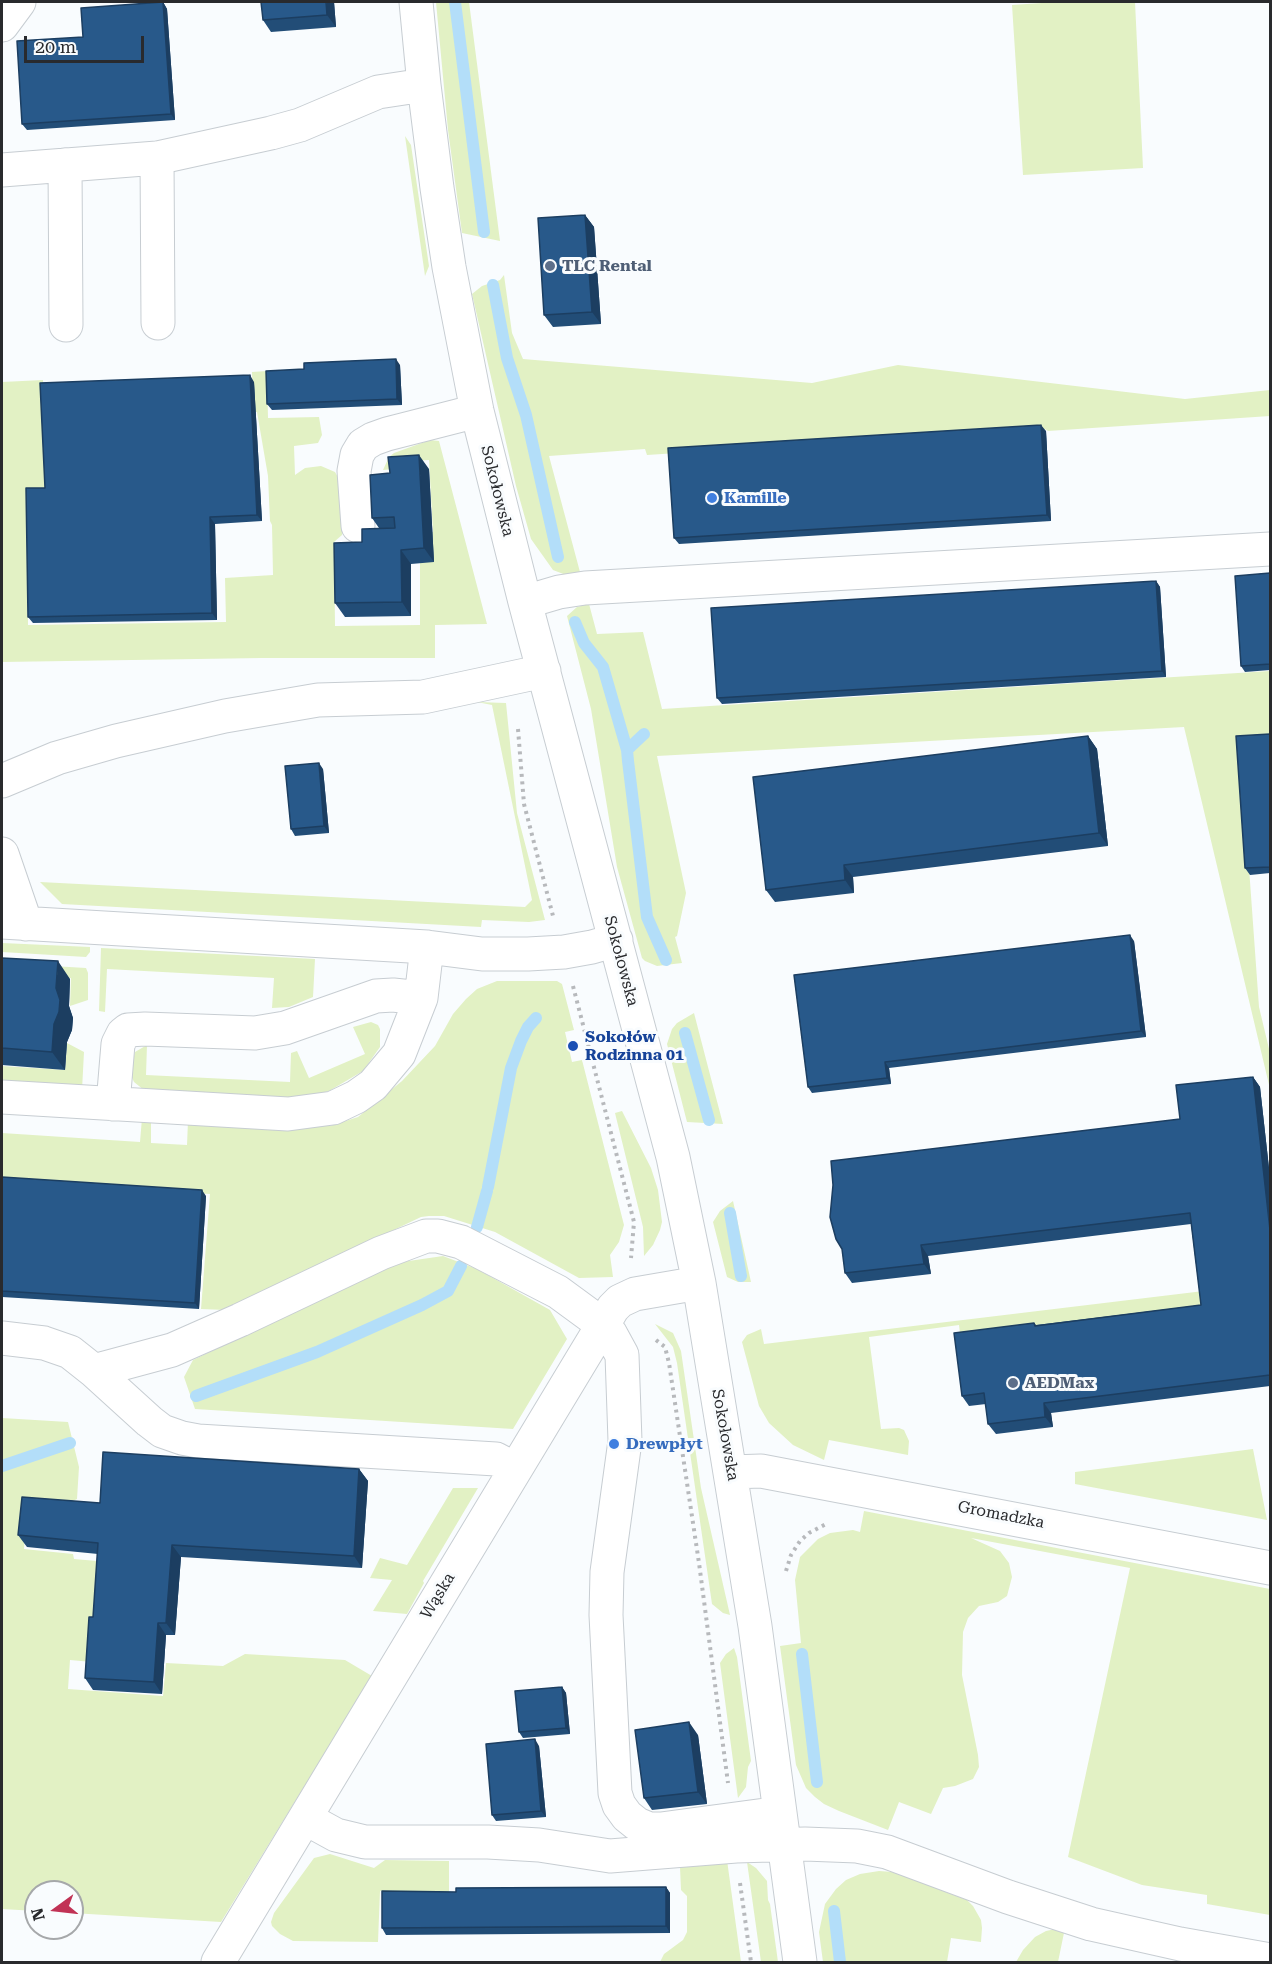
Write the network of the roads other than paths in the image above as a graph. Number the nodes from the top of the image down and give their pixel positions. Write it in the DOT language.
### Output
graph roads {
  1 [pos="18,2"];
  2 [pos="416,2"];
  3 [pos="2,25"];
  4 [pos="424,85"];
  5 [pos="157,158"];
  6 [pos="64,165"];
  7 [pos="2,170"];
  8 [pos="158,323"];
  9 [pos="66,325"];
  10 [pos="477,411"];
  11 [pos="358,526"];
  12 [pos="1270,549"];
  13 [pos="525,602"];
  14 [pos="544,671"];
  15 [pos="2,780"];
  16 [pos="2,854"];
  17 [pos="14,923"];
  18 [pos="616,940"];
  19 [pos="427,947"];
  20 [pos="421,998"];
  21 [pos="2,1097"];
  22 [pos="113,1104"];
  23 [pos="699,1283"];
  24 [pos="603,1325"];
  25 [pos="2,1338"];
  26 [pos="94,1371"];
  27 [pos="515,1469"];
  28 [pos="731,1472"];
  29 [pos="1270,1568"];
  30 [pos="780,1813"];
  31 [pos="305,1818"];
  32 [pos="734,1833"];
  33 [pos="784,1845"];
  34 [pos="1270,1960"];
  35 [pos="218,1962"];
  36 [pos="800,1962"];
  1 -- 3 [label="street"];
  2 -- 4 [label="street, Sokołowska"];
  4 -- 5 [label="street"];
  4 -- 10 [label="street, Sokołowska"];
  5 -- 6 [label="street"];
  5 -- 8 [label="street"];
  6 -- 7 [label="street"];
  6 -- 9 [label="street"];
  10 -- 11 [label="street"];
  10 -- 13 [label="street, Sokołowska"];
  12 -- 13 [label="street"];
  13 -- 14 [label="street, Sokołowska"];
  14 -- 15 [label="street"];
  14 -- 18 [label="street, Sokołowska"];
  16 -- 17 [label="street"];
  17 -- 19 [label="street"];
  18 -- 19 [label="street"];
  18 -- 23 [label="street, Sokołowska"];
  19 -- 20 [label="street"];
  20 -- 22 [label="street"];
  20 -- 22 [label="street"];
  21 -- 22 [label="street"];
  23 -- 24 [label="street, Wąska"];
  23 -- 28 [label="street, Sokołowska"];
  24 -- 26 [label="street"];
  24 -- 27 [label="street, Wąska"];
  24 -- 32 [label="street"];
  25 -- 26 [label="street"];
  26 -- 27 [label="street"];
  27 -- 31 [label="street, Wąska"];
  28 -- 29 [label="street, Gromadzka"];
  28 -- 30 [label="street, Sokołowska"];
  30 -- 32 [label="street"];
  30 -- 33 [label="street, Sokołowska"];
  31 -- 32 [label="street"];
  31 -- 35 [label="street, Wąska"];
  32 -- 33 [label="street"];
  33 -- 34 [label="street"];
  33 -- 36 [label="street, Sokołowska"];
}
